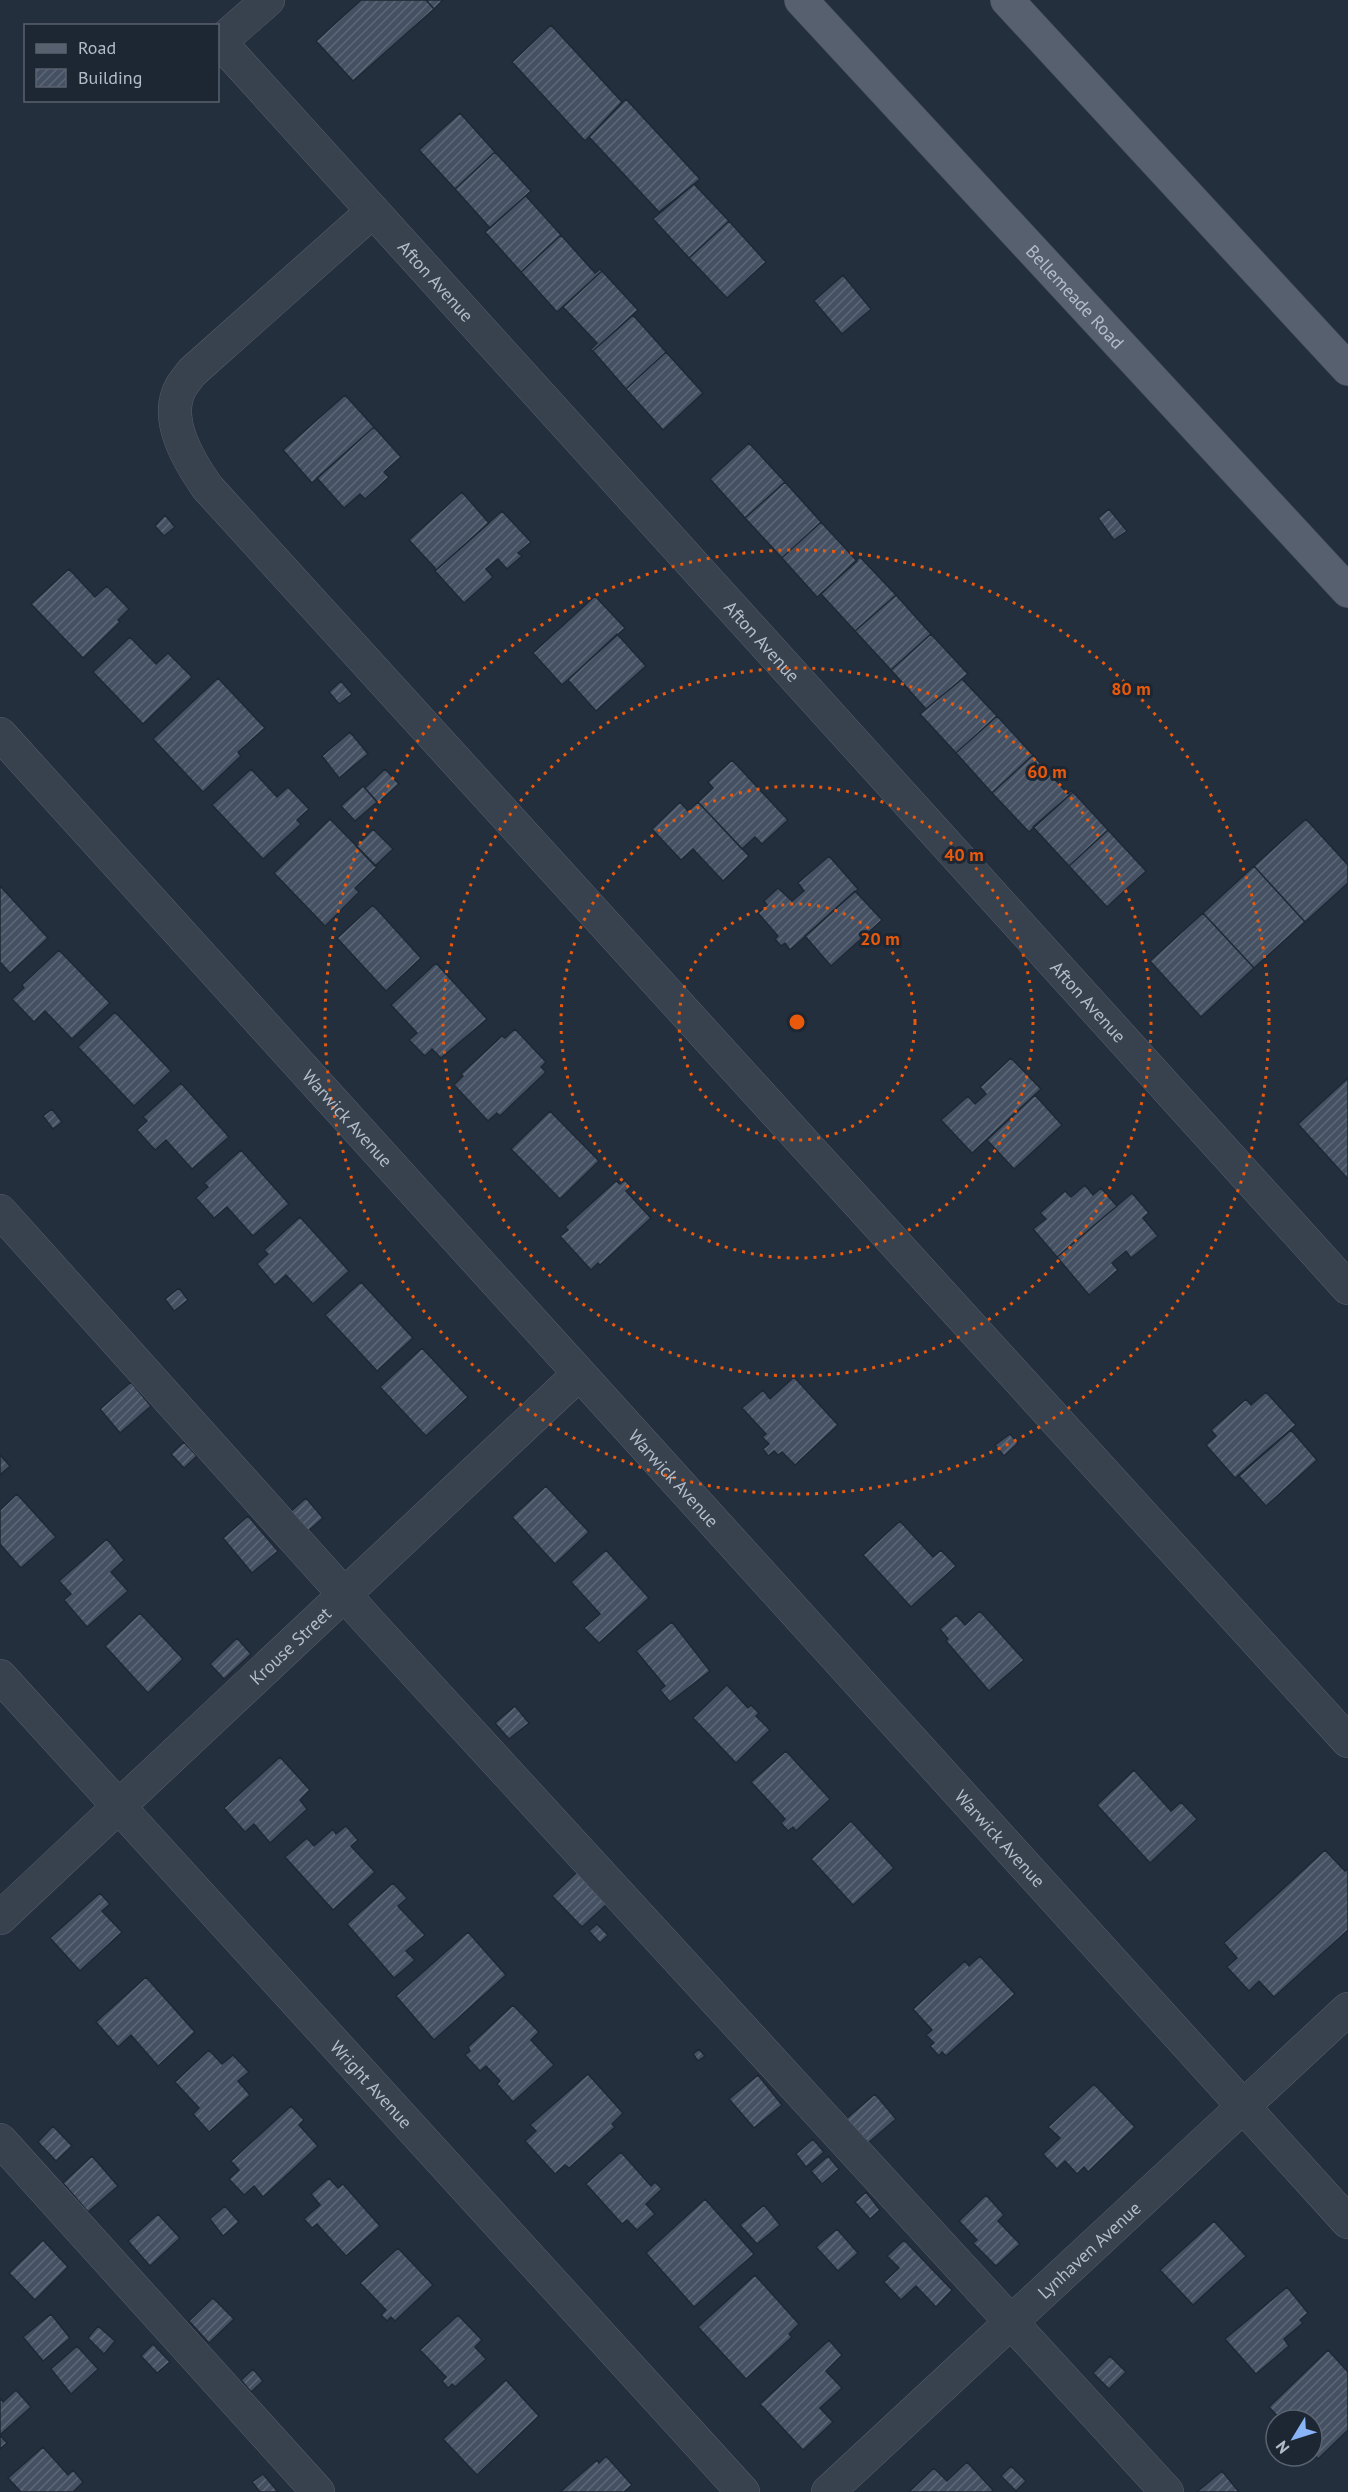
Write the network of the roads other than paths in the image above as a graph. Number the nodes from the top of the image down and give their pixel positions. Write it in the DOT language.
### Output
graph roads {
  1 [pos="268,0"];
  2 [pos="801,0"];
  3 [pos="1007,0"];
  4 [pos="373,211"];
  5 [pos="1348,369"];
  6 [pos="1348,591"];
  7 [pos="0,734"];
  8 [pos="0,1211"];
  9 [pos="1348,1288"];
  10 [pos="579,1374"];
  11 [pos="344,1594"];
  12 [pos="0,1676"];
  13 [pos="1348,1741"];
  14 [pos="118,1806"];
  15 [pos="0,1918"];
  16 [pos="1348,2009"];
  17 [pos="1243,2107"];
  18 [pos="0,2140"];
  19 [pos="1348,2222"];
  20 [pos="1011,2323"];
  21 [pos="318,2492"];
  22 [pos="743,2492"];
  23 [pos="828,2492"];
  24 [pos="1167,2492"];
  1 -- 4 [label="street, Afton Avenue"];
  2 -- 6 [label="main road, Bellemeade Road"];
  3 -- 5 [label="main road"];
  4 -- 9 [label="street, Afton Avenue"];
  4 -- 13 [label="street"];
  7 -- 10 [label="street, Warwick Avenue"];
  8 -- 11 [label="street"];
  10 -- 11 [label="street, Krouse Street"];
  10 -- 17 [label="street, Warwick Avenue"];
  11 -- 14 [label="street, Krouse Street"];
  11 -- 20 [label="street"];
  12 -- 14 [label="street, Wright Avenue"];
  14 -- 15 [label="street, Krouse Street"];
  14 -- 22 [label="street, Wright Avenue"];
  16 -- 17 [label="street, Lynhaven Avenue"];
  17 -- 19 [label="street, Warwick Avenue"];
  17 -- 20 [label="street, Lynhaven Avenue"];
  18 -- 21 [label="street"];
  20 -- 23 [label="street, Lynhaven Avenue"];
  20 -- 24 [label="street"];
}
